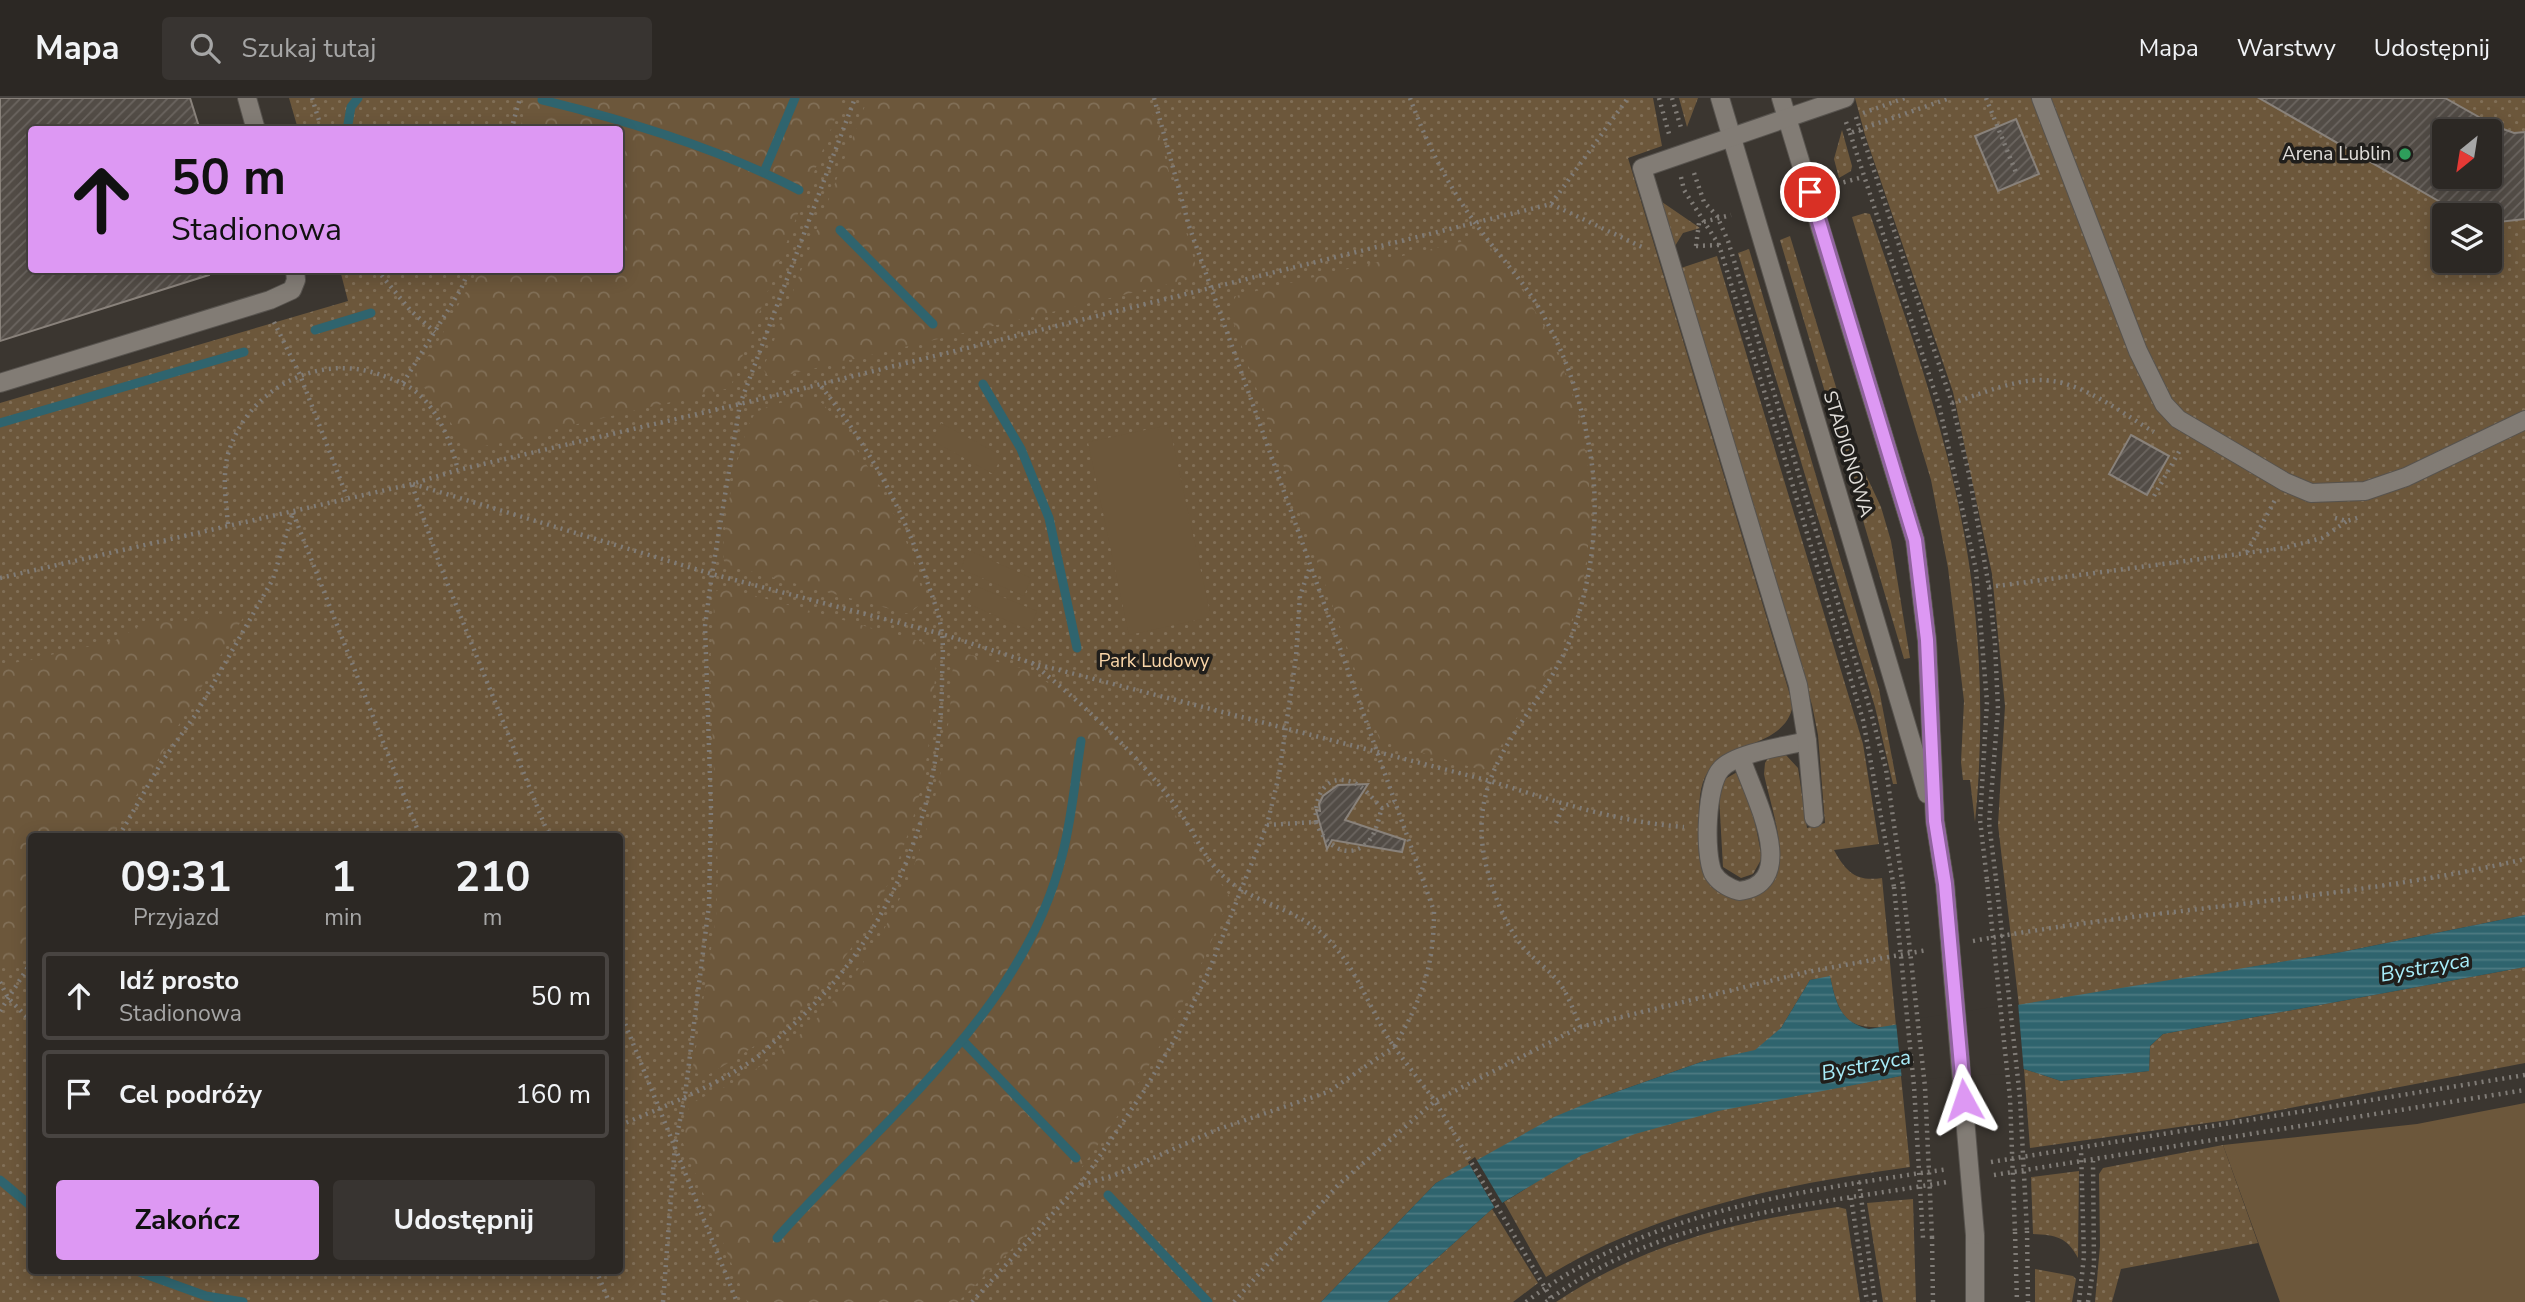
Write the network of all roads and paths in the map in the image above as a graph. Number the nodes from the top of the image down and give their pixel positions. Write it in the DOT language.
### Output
graph roads {
  1 [pos="247,98"];
  2 [pos="312,98"];
  3 [pos="520,98"];
  4 [pos="855,98"];
  5 [pos="1154,98"];
  6 [pos="1410,98"];
  7 [pos="1628,98"];
  8 [pos="1659,98"];
  9 [pos="1672,98"];
  10 [pos="1720,98"];
  11 [pos="1781,98"];
  12 [pos="1905,98"];
  13 [pos="1950,98"];
  14 [pos="1986,98"];
  15 [pos="2041,98"];
  16 [pos="1846,102"];
  17 [pos="1856,116"];
  18 [pos="1788,118"];
  19 [pos="255,126"];
  20 [pos="321,126"];
  21 [pos="512,126"];
  22 [pos="1859,130"];
  23 [pos="1850,133"];
  24 [pos="1733,137"];
  25 [pos="1682,155"];
  26 [pos="2017,175"];
  27 [pos="1863,177"];
  28 [pos="1810,192"];
  29 [pos="1551,204"];
  30 [pos="1754,209"];
  31 [pos="1717,216"];
  32 [pos="1701,222"];
  33 [pos="1475,223"];
  34 [pos="1719,245"];
  35 [pos="1696,246"];
  36 [pos="1667,255"];
  37 [pos="295,273"];
  38 [pos="379,273"];
  39 [pos="468,273"];
  40 [pos="1213,288"];
  41 [pos="274,321"];
  42 [pos="435,332"];
  43 [pos="300,375"];
  44 [pos="0,383"];
  45 [pos="403,383"];
  46 [pos="819,384"];
  47 [pos="740,404"];
  48 [pos="2525,420"];
  49 [pos="2181,447"];
  50 [pos="458,470"];
  51 [pos="2285,482"];
  52 [pos="412,484"];
  53 [pos="2154,496"];
  54 [pos="347,497"];
  55 [pos="293,512"];
  56 [pos="2347,521"];
  57 [pos="228,524"];
  58 [pos="2247,552"];
  59 [pos="1311,566"];
  60 [pos="712,574"];
  61 [pos="0,578"];
  62 [pos="1989,587"];
  63 [pos="942,634"];
  64 [pos="1032,663"];
  65 [pos="1285,729"];
  66 [pos="1807,741"];
  67 [pos="1378,754"];
  68 [pos="1741,758"];
  69 [pos="1490,781"];
  70 [pos="1394,802"];
  71 [pos="1564,804"];
  72 [pos="1382,808"];
  73 [pos="1814,818"];
  74 [pos="1935,821"];
  75 [pos="1316,822"];
  76 [pos="1556,823"];
  77 [pos="1267,825"];
  78 [pos="1689,827"];
  79 [pos="121,833"];
  80 [pos="419,833"];
  81 [pos="548,833"];
  82 [pos="2525,859"];
  83 [pos="1242,890"];
  84 [pos="1964,943"];
  85 [pos="1938,948"];
  86 [pos="28,967"];
  87 [pos="0,982"];
  88 [pos="8,998"];
  89 [pos="0,1011"];
  90 [pos="28,1018"];
  91 [pos="623,1019"];
  92 [pos="1580,1027"];
  93 [pos="1394,1047"];
  94 [pos="2525,1075"];
  95 [pos="2525,1090"];
  96 [pos="685,1095"];
  97 [pos="1435,1101"];
  98 [pos="659,1109"];
  99 [pos="623,1124"];
  100 [pos="675,1145"];
  101 [pos="2081,1149"];
  102 [pos="2094,1161"];
  103 [pos="2083,1162"];
  104 [pos="1990,1163"];
  105 [pos="2072,1164"];
  106 [pos="1951,1168"];
  107 [pos="1860,1182"];
  108 [pos="1079,1186"];
  109 [pos="1861,1196"];
  110 [pos="1868,1196"];
  111 [pos="1851,1198"];
  112 [pos="1923,1238"];
  113 [pos="598,1274"];
  114 [pos="1546,1287"];
  115 [pos="1549,1300"];
  116 [pos="609,1302"];
  117 [pos="663,1302"];
  118 [pos="737,1302"];
  119 [pos="972,1302"];
  120 [pos="1234,1302"];
  121 [pos="1526,1302"];
  122 [pos="1867,1302"];
  123 [pos="1875,1302"];
  124 [pos="1933,1302"];
  125 [pos="1975,1302"];
  126 [pos="2017,1302"];
  127 [pos="2028,1302"];
  128 [pos="2079,1302"];
  129 [pos="2088,1302"];
  1 -- 19 [label="street"];
  2 -- 20 [label="path"];
  3 -- 21 [label="path"];
  4 -- 47 [label="path"];
  5 -- 40 [label="path"];
  6 -- 33 [label="path"];
  7 -- 29 [label="path"];
  8 -- 25 [label="path"];
  9 -- 25 [label="path"];
  10 -- 24 [label="street, STADIONOWA"];
  11 -- 18 [label="street, STADIONOWA"];
  12 -- 17 [label="path"];
  13 -- 22 [label="path"];
  14 -- 26 [label="path"];
  15 -- 51 [label="street"];
  16 -- 17 [label="path"];
  16 -- 18 [label="street"];
  16 -- 23 [label="path"];
  17 -- 22 [label="path"];
  18 -- 24 [label="street"];
  18 -- 28 [label="street, STADIONOWA"];
  22 -- 23 [label="path"];
  22 -- 62 [label="path"];
  23 -- 27 [label="path"];
  24 -- 25 [label="street"];
  24 -- 30 [label="street, STADIONOWA"];
  25 -- 31 [label="path"];
  25 -- 32 [label="path"];
  25 -- 36 [label="street"];
  27 -- 28 [label="path"];
  27 -- 126 [label="path, bridge"];
  28 -- 74 [label="street, STADIONOWA"];
  29 -- 33 [label="path"];
  29 -- 36 [label="path"];
  30 -- 31 [label="path"];
  30 -- 74 [label="street, STADIONOWA"];
  31 -- 32 [label="path"];
  31 -- 124 [label="path, bridge"];
  32 -- 34 [label="path"];
  32 -- 35 [label="path"];
  33 -- 40 [label="path"];
  33 -- 69 [label="path"];
  34 -- 35 [label="path"];
  34 -- 112 [label="path, bridge"];
  35 -- 36 [label="path"];
  36 -- 66 [label="street"];
  37 -- 44 [label="street"];
  38 -- 42 [label="path"];
  39 -- 42 [label="path"];
  40 -- 46 [label="path"];
  40 -- 59 [label="path"];
  41 -- 43 [label="path"];
  42 -- 45 [label="path"];
  43 -- 45 [label="path"];
  43 -- 54 [label="path"];
  43 -- 57 [label="path"];
  45 -- 50 [label="path"];
  46 -- 47 [label="path"];
  46 -- 63 [label="path"];
  47 -- 50 [label="path"];
  47 -- 60 [label="path"];
  48 -- 51 [label="street"];
  49 -- 53 [label="path"];
  50 -- 52 [label="path"];
  51 -- 58 [label="path"];
  52 -- 54 [label="path"];
  52 -- 60 [label="path"];
  52 -- 81 [label="path"];
  54 -- 55 [label="path"];
  55 -- 57 [label="path"];
  55 -- 79 [label="path"];
  55 -- 80 [label="path"];
  56 -- 58 [label="path"];
  57 -- 61 [label="path"];
  58 -- 62 [label="path"];
  59 -- 65 [label="path"];
  59 -- 67 [label="path"];
  60 -- 63 [label="path"];
  60 -- 96 [label="path"];
  62 -- 127 [label="path, bridge"];
  63 -- 64 [label="path"];
  63 -- 96 [label="path"];
  64 -- 65 [label="path"];
  64 -- 83 [label="path"];
  65 -- 67 [label="path"];
  65 -- 77 [label="path"];
  66 -- 68 [label="street"];
  66 -- 73 [label="street"];
  67 -- 69 [label="path"];
  67 -- 70 [label="path"];
  68 -- 68 [label="street"];
  69 -- 71 [label="path"];
  69 -- 92 [label="path"];
  70 -- 72 [label="path"];
  70 -- 93 [label="path"];
  71 -- 76 [label="path"];
  71 -- 78 [label="path"];
  72 -- 75 [label="path"];
  72 -- 75 [label="path"];
  74 -- 125 [label="street, STADIONOWA, bridge"];
  75 -- 77 [label="path"];
  77 -- 83 [label="path"];
  82 -- 84 [label="path"];
  83 -- 93 [label="path"];
  83 -- 108 [label="path"];
  85 -- 92 [label="path"];
  86 -- 88 [label="path"];
  87 -- 88 [label="path"];
  88 -- 89 [label="path"];
  88 -- 90 [label="path"];
  91 -- 98 [label="path"];
  92 -- 97 [label="path"];
  93 -- 97 [label="path"];
  93 -- 108 [label="path"];
  94 -- 101 [label="path"];
  95 -- 102 [label="path"];
  96 -- 98 [label="path"];
  96 -- 100 [label="path"];
  97 -- 114 [label="path"];
  97 -- 120 [label="path"];
  98 -- 99 [label="path"];
  98 -- 100 [label="path"];
  100 -- 117 [label="path"];
  100 -- 118 [label="path"];
  101 -- 103 [label="path"];
  101 -- 104 [label="path"];
  102 -- 103 [label="path"];
  102 -- 129 [label="path"];
  103 -- 105 [label="path"];
  103 -- 128 [label="path"];
  106 -- 107 [label="path"];
  107 -- 109 [label="path"];
  107 -- 114 [label="path"];
  108 -- 119 [label="path"];
  109 -- 110 [label="path"];
  109 -- 111 [label="path"];
  109 -- 123 [label="path"];
  111 -- 115 [label="path"];
  111 -- 122 [label="path"];
  113 -- 116 [label="path"];
  114 -- 115 [label="path"];
  114 -- 121 [label="path"];
}
